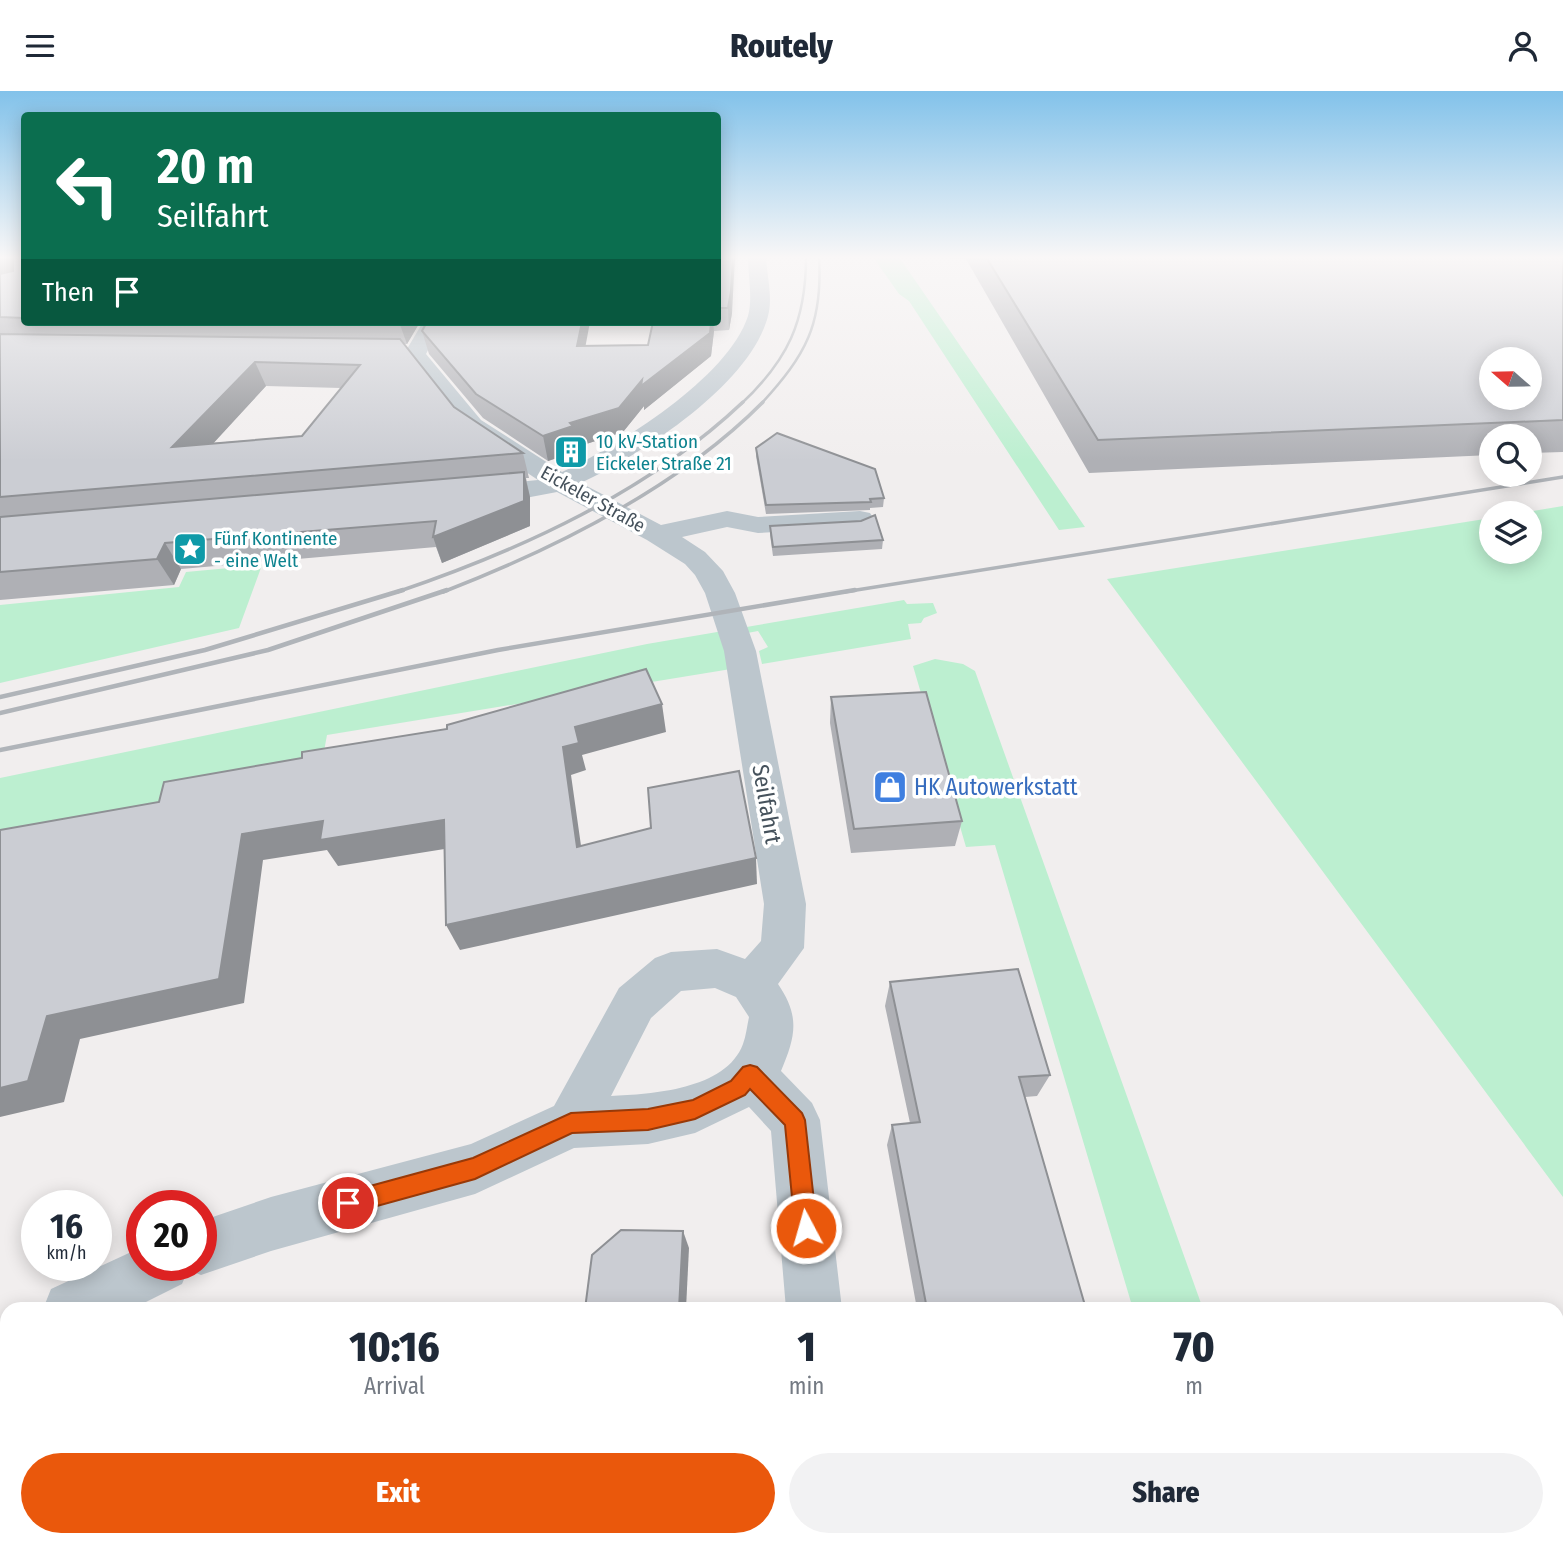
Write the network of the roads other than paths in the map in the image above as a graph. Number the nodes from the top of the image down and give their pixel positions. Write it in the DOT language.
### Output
graph roads {
  1 [pos="755,325"];
  2 [pos="431,326"];
  3 [pos="389,354"];
  4 [pos="415,354"];
  5 [pos="559,483"];
  6 [pos="450,496"];
  7 [pos="860,519"];
  8 [pos="657,534"];
  9 [pos="728,617"];
  10 [pos="752,983"];
  11 [pos="750,1074"];
  12 [pos="571,1123"];
  13 [pos="217,1243"];
  14 [pos="130,1281"];
  15 [pos="86,1302"];
  16 [pos="813,1302"];
  1 -- 5 [label="street"];
  2 -- 4 [label="street"];
  3 -- 4 [label="street"];
  4 -- 5 [label="street, Eickeler Straße"];
  5 -- 6 [label="street"];
  5 -- 8 [label="street, Eickeler Straße"];
  7 -- 8 [label="street"];
  8 -- 9 [label="street, Eickeler Straße"];
  9 -- 10 [label="street, Seilfahrt"];
  10 -- 11 [label="street"];
  10 -- 12 [label="street"];
  11 -- 12 [label="street"];
  11 -- 16 [label="street"];
  12 -- 13 [label="street"];
  14 -- 15 [label="street"];
}
